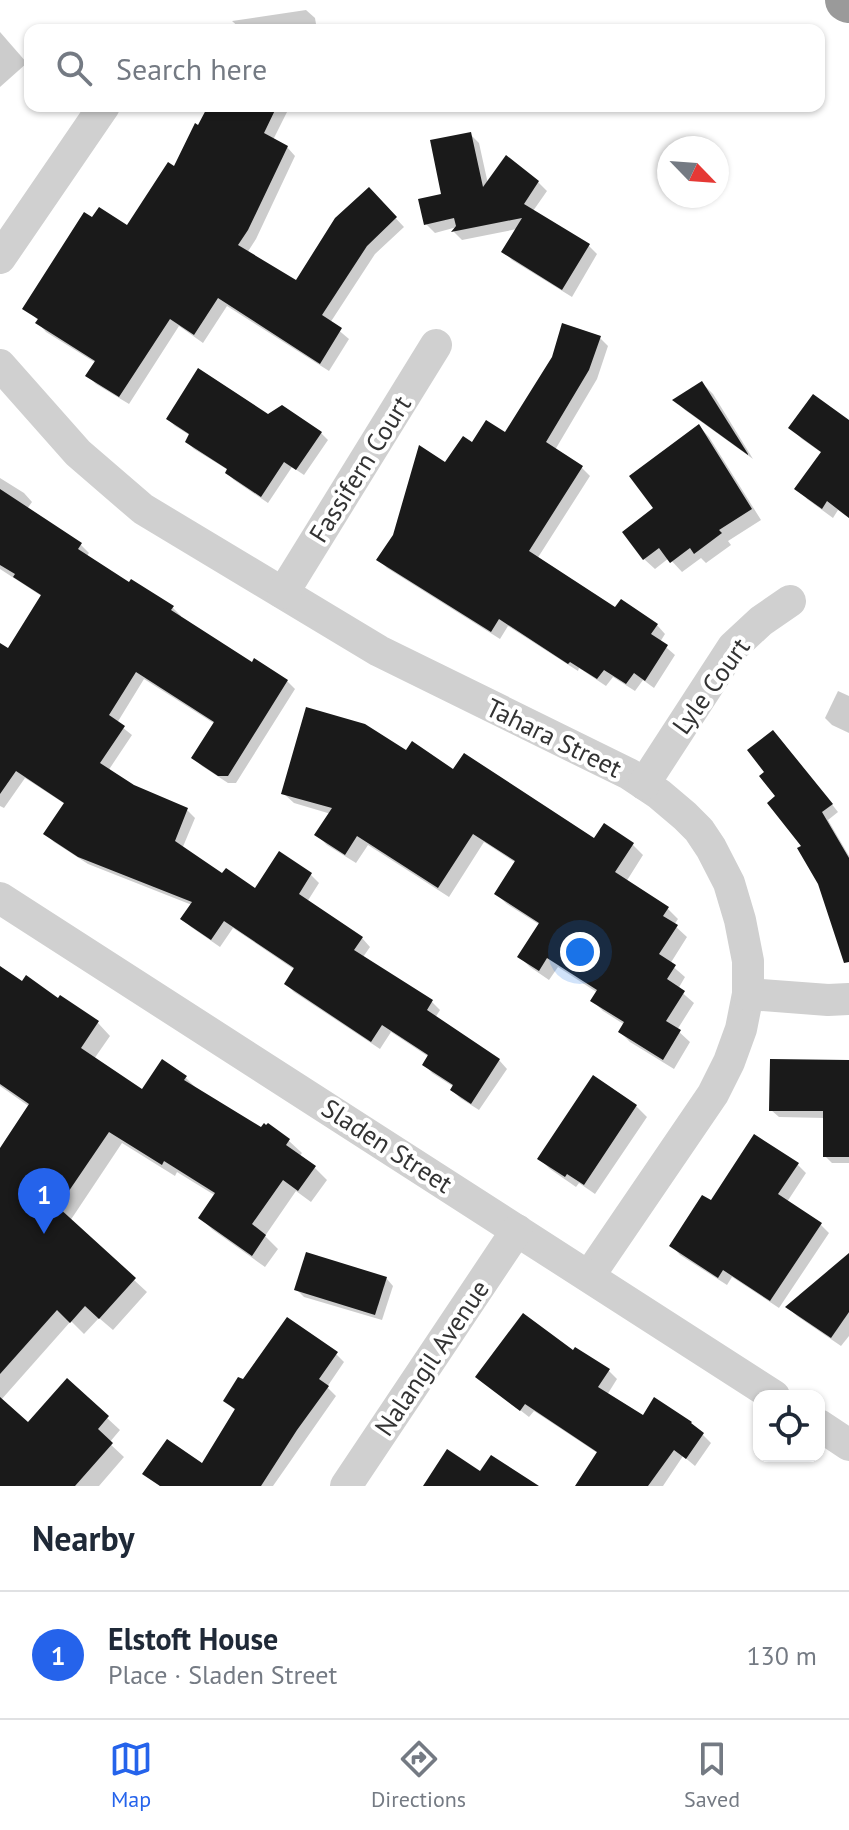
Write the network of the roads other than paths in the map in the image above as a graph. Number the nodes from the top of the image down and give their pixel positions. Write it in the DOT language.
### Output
graph roads {
  1 [pos="100,112"];
  2 [pos="0,258"];
  3 [pos="436,345"];
  4 [pos="0,365"];
  5 [pos="283,593"];
  6 [pos="790,601"];
  7 [pos="644,784"];
  8 [pos="0,898"];
  9 [pos="748,994"];
  10 [pos="849,999"];
  11 [pos="517,1230"];
  12 [pos="589,1276"];
  13 [pos="765,1390"];
  14 [pos="825,1429"];
  15 [pos="849,1445"];
  16 [pos="346,1486"];
  1 -- 2 [label="street"];
  3 -- 5 [label="street, Fassifern Court"];
  4 -- 5 [label="street, Tahara Street"];
  5 -- 7 [label="street, Tahara Street"];
  6 -- 7 [label="street, Lyle Court"];
  7 -- 9 [label="street, Tahara Street"];
  8 -- 11 [label="street, Sladen Street"];
  9 -- 10 [label="street"];
  9 -- 12 [label="street, Tahara Street"];
  11 -- 12 [label="street, Sladen Street"];
  11 -- 16 [label="street, Nalangil Avenue"];
  12 -- 13 [label="street, Sladen Street"];
  14 -- 15 [label="street"];
}
